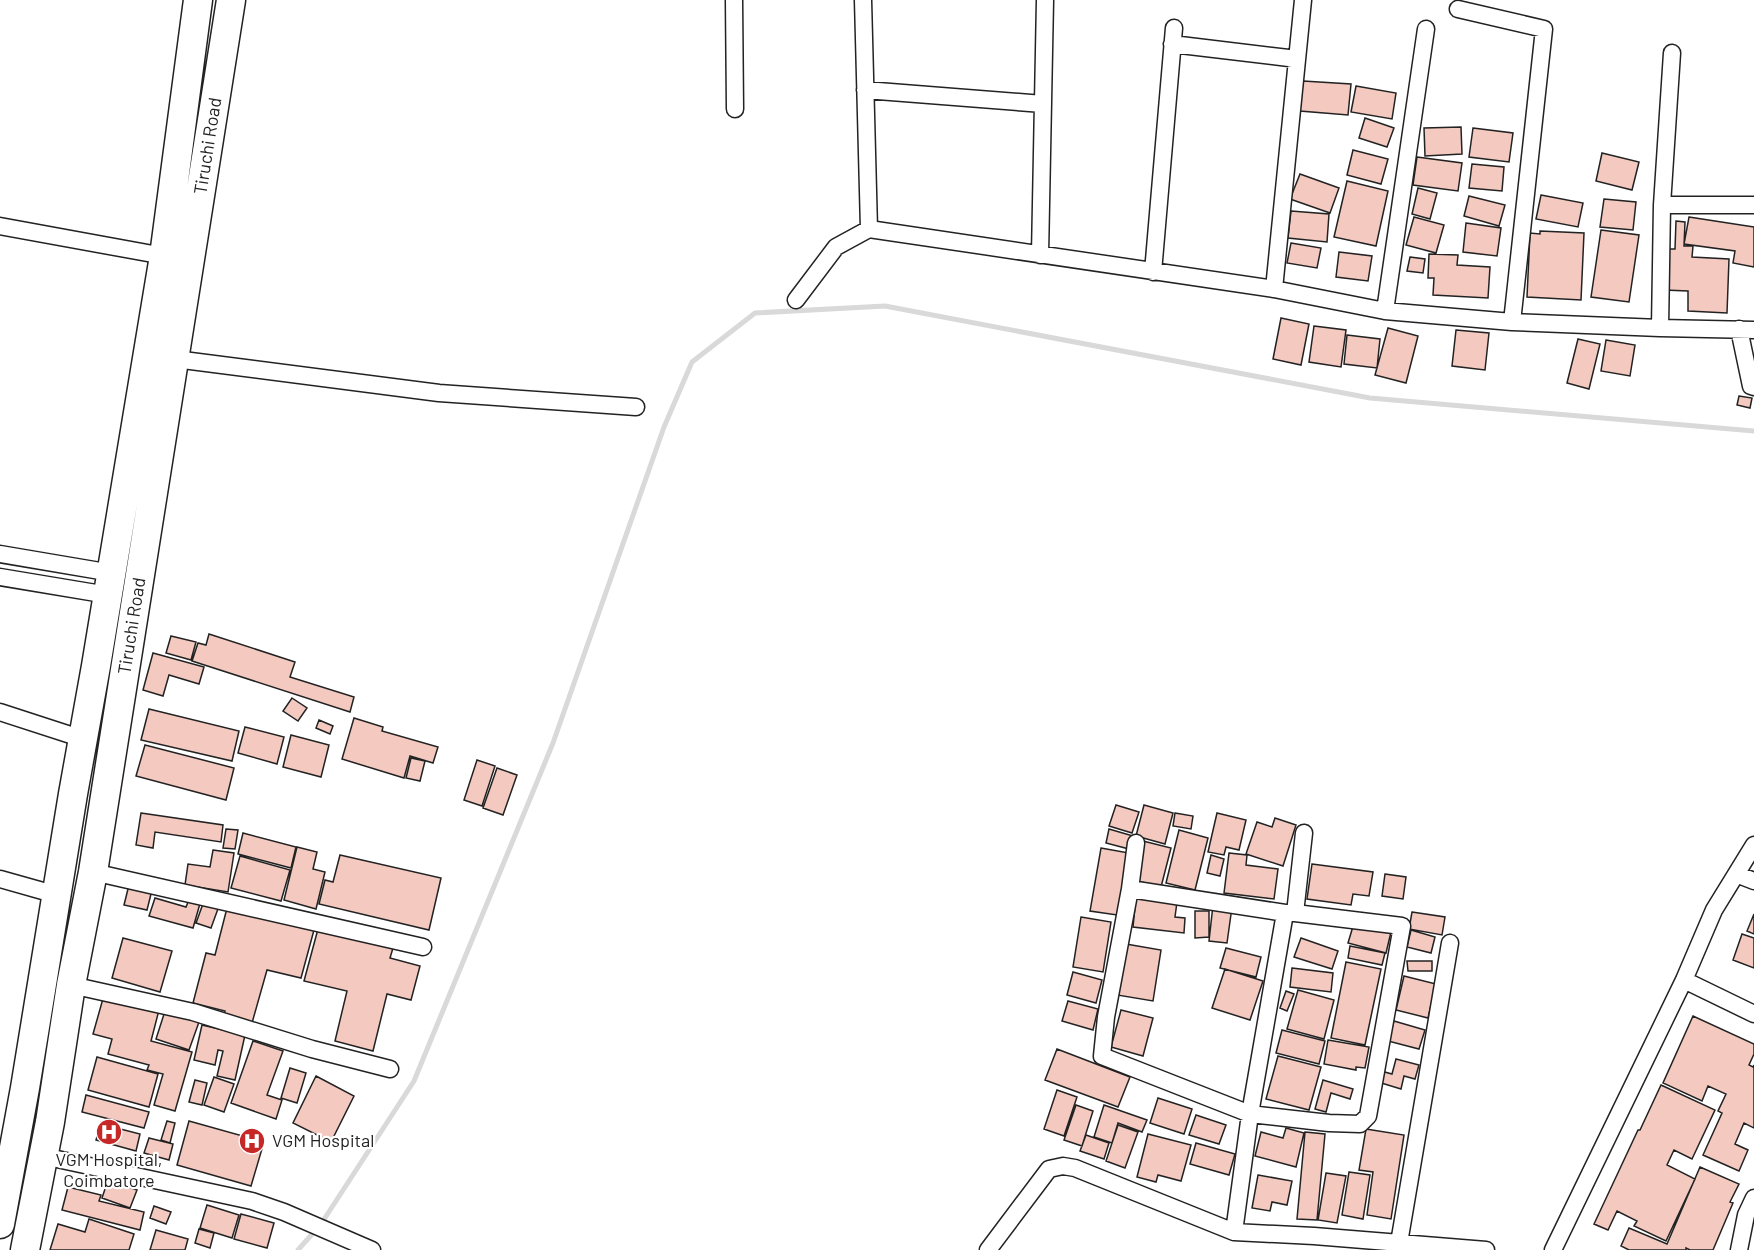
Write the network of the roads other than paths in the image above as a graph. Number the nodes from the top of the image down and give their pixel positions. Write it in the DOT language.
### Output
graph roads {
  1 [pos="198,0"];
  2 [pos="231,0"];
  3 [pos="734,0"];
  4 [pos="863,0"];
  5 [pos="1045,0"];
  6 [pos="1303,0"];
  7 [pos="1458,9"];
  8 [pos="1426,29"];
  9 [pos="1672,53"];
  10 [pos="1297,59"];
  11 [pos="865,90"];
  12 [pos="1043,104"];
  13 [pos="735,109"];
  14 [pos="1662,205"];
  15 [pos="1754,205"];
  16 [pos="0,226"];
  17 [pos="869,229"];
  18 [pos="1040,255"];
  19 [pos="164,256"];
  20 [pos="1152,272"];
  21 [pos="1275,289"];
  22 [pos="796,300"];
  23 [pos="1385,311"];
  24 [pos="1512,322"];
  25 [pos="1660,328"];
  26 [pos="1746,330"];
  27 [pos="175,359"];
  28 [pos="1754,387"];
  29 [pos="636,407"];
  30 [pos="0,555"];
  31 [pos="0,577"];
  32 [pos="110,584"];
  33 [pos="0,711"];
  34 [pos="83,739"];
  35 [pos="1304,833"];
  36 [pos="1136,843"];
  37 [pos="1754,845"];
  38 [pos="93,873"];
  39 [pos="1736,874"];
  40 [pos="0,879"];
  41 [pos="1754,881"];
  42 [pos="1130,889"];
  43 [pos="57,895"];
  44 [pos="1290,913"];
  45 [pos="1450,943"];
  46 [pos="423,947"];
  47 [pos="1684,980"];
  48 [pos="71,985"];
  49 [pos="1754,1014"];
  50 [pos="390,1069"];
  51 [pos="1250,1114"];
  52 [pos="43,1156"];
  53 [pos="1754,1198"];
  54 [pos="0,1224"];
  55 [pos="1234,1232"];
  56 [pos="1400,1243"];
  57 [pos="1744,1247"];
  58 [pos="25,1250"];
  59 [pos="372,1250"];
  60 [pos="988,1250"];
  61 [pos="1486,1250"];
  62 [pos="1553,1250"];
  1 -- 19 [label="highway"];
  2 -- 27 [label="highway, Tiruchi Road"];
  3 -- 13 [label="street"];
  4 -- 11 [label="street"];
  5 -- 12 [label="street"];
  6 -- 10 [label="street"];
  7 -- 24 [label="street"];
  8 -- 23 [label="street"];
  9 -- 14 [label="street"];
  10 -- 20 [label="street"];
  10 -- 21 [label="street"];
  11 -- 12 [label="street"];
  11 -- 17 [label="street"];
  12 -- 18 [label="street"];
  14 -- 15 [label="street"];
  14 -- 25 [label="street"];
  16 -- 19 [label="street"];
  17 -- 18 [label="street"];
  17 -- 22 [label="street"];
  18 -- 20 [label="street"];
  19 -- 32 [label="highway"];
  20 -- 21 [label="street"];
  21 -- 23 [label="street"];
  23 -- 24 [label="street"];
  24 -- 25 [label="street"];
  25 -- 26 [label="street"];
  26 -- 28 [label="street"];
  27 -- 29 [label="street"];
  27 -- 38 [label="highway, Tiruchi Road"];
  30 -- 32 [label="street"];
  31 -- 32 [label="street"];
  32 -- 34 [label="highway"];
  33 -- 34 [label="street"];
  34 -- 43 [label="highway"];
  35 -- 44 [label="street"];
  36 -- 42 [label="street"];
  37 -- 39 [label="street"];
  38 -- 46 [label="street"];
  38 -- 48 [label="highway, Tiruchi Road"];
  39 -- 41 [label="street"];
  39 -- 47 [label="street"];
  40 -- 43 [label="street"];
  42 -- 44 [label="street"];
  42 -- 51 [label="street"];
  43 -- 54 [label="highway"];
  44 -- 51 [label="street"];
  44 -- 51 [label="street"];
  45 -- 56 [label="street"];
  47 -- 49 [label="street"];
  47 -- 62 [label="street"];
  48 -- 50 [label="street"];
  48 -- 52 [label="highway, Tiruchi Road"];
  51 -- 55 [label="street"];
  52 -- 58 [label="highway, Tiruchi Road"];
  52 -- 59 [label="street"];
  53 -- 57 [label="street"];
  55 -- 56 [label="street"];
  55 -- 60 [label="street"];
  56 -- 61 [label="street"];
}
